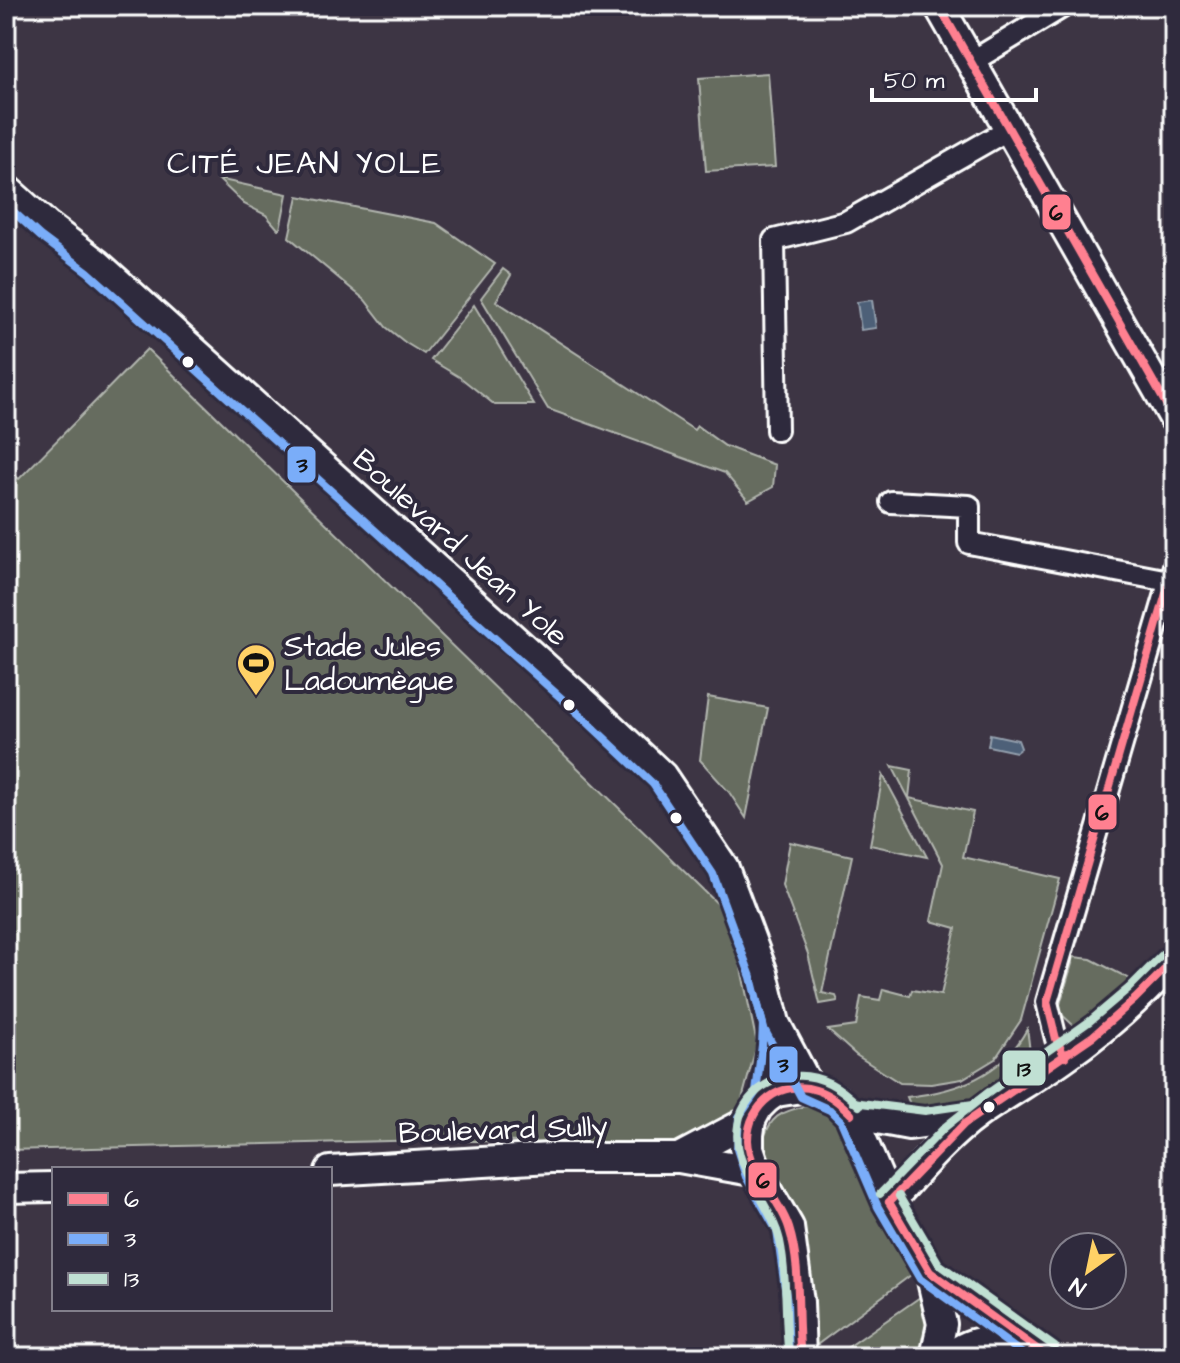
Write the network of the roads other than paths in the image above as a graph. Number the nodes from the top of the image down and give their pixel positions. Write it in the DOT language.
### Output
graph roads {
  1 [pos="939,6"];
  2 [pos="1064,6"];
  3 [pos="971,62"];
  4 [pos="1009,129"];
  5 [pos="6,189"];
  6 [pos="1174,418"];
  7 [pos="777,430"];
  8 [pos="891,502"];
  9 [pos="1171,573"];
  10 [pos="1174,960"];
  11 [pos="775,1023"];
  12 [pos="1065,1057"];
  13 [pos="810,1089"];
  14 [pos="759,1109"];
  15 [pos="851,1114"];
  16 [pos="974,1116"];
  17 [pos="679,1158"];
  18 [pos="332,1171"];
  19 [pos="757,1172"];
  20 [pos="52,1187"];
  21 [pos="6,1188"];
  22 [pos="889,1202"];
  23 [pos="930,1272"];
  24 [pos="801,1357"];
  25 [pos="935,1357"];
  26 [pos="950,1357"];
  27 [pos="1022,1357"];
  28 [pos="1048,1357"];
  1 -- 3 [label="main road"];
  2 -- 3 [label="street"];
  3 -- 4 [label="main road"];
  4 -- 6 [label="main road"];
  4 -- 7 [label="street"];
  5 -- 11 [label="main road, Boulevard Jean Yole"];
  8 -- 9 [label="street"];
  9 -- 12 [label="street"];
  10 -- 12 [label="main road"];
  11 -- 13 [label="main road, Boulevard Jean Yole"];
  11 -- 14 [label="main road, Boulevard Jean Yole"];
  12 -- 16 [label="main road"];
  13 -- 14 [label="main road, Boulevard Sully"];
  13 -- 15 [label="main road"];
  14 -- 17 [label="main road, Boulevard Sully"];
  14 -- 19 [label="main road, Boulevard Jean Yole"];
  15 -- 16 [label="main road"];
  15 -- 22 [label="main road"];
  16 -- 22 [label="main road"];
  17 -- 18 [label="main road, Boulevard Sully"];
  17 -- 19 [label="main road, Boulevard Sully"];
  19 -- 24 [label="main road, Boulevard Jean Yole"];
  20 -- 21 [label="main road"];
  22 -- 23 [label="main road"];
  23 -- 25 [label="main road"];
  23 -- 28 [label="main road"];
  26 -- 27 [label="main road"];
}
